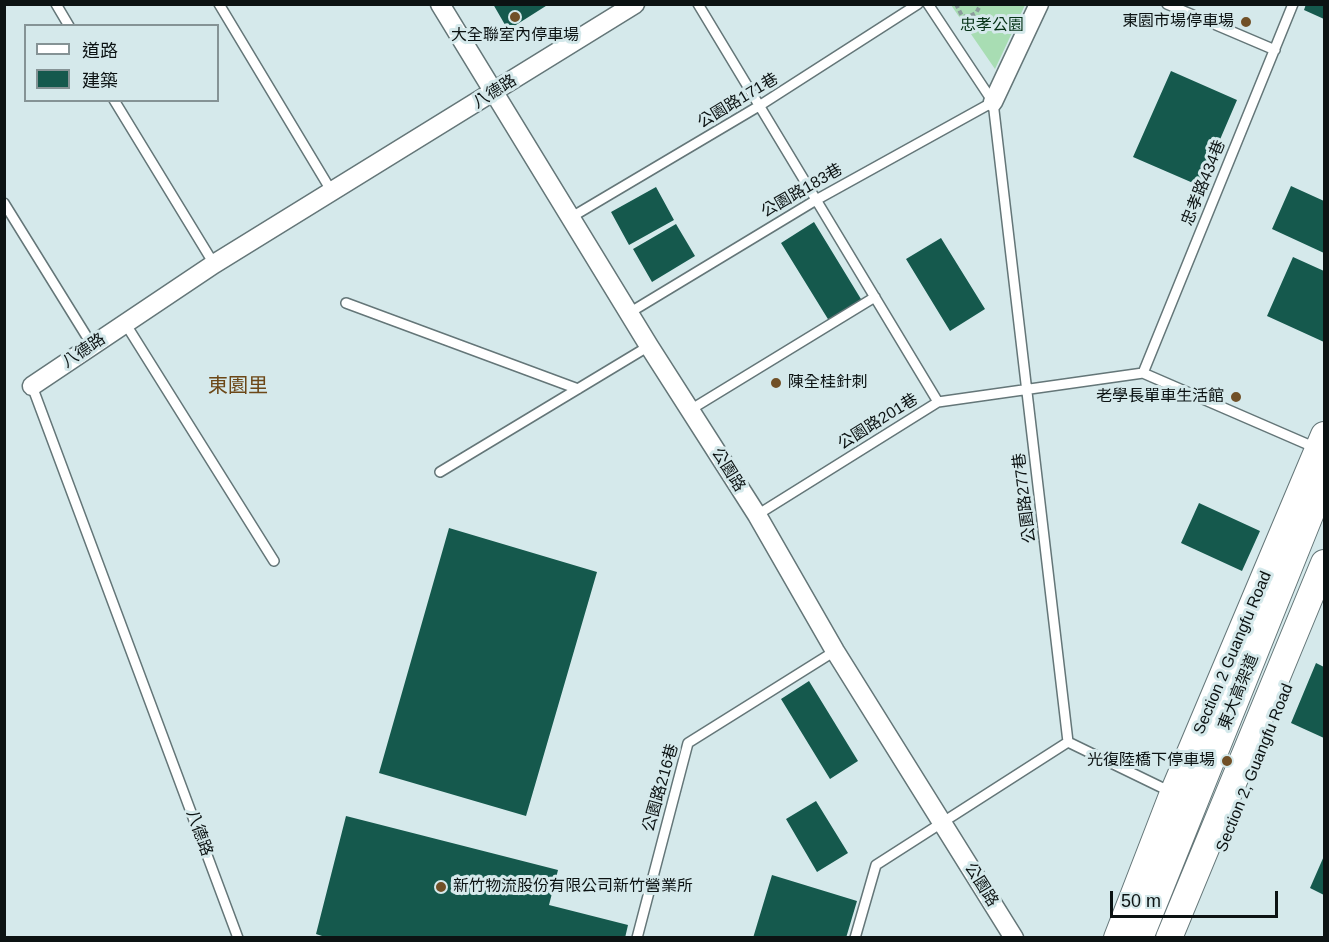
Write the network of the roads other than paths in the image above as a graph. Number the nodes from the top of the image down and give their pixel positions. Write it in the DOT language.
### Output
graph roads {
  1 [pos="56,4"];
  2 [pos="219,4"];
  3 [pos="440,4"];
  4 [pos="635,4"];
  5 [pos="698,4"];
  6 [pos="918,4"];
  7 [pos="928,4"];
  8 [pos="1039,4"];
  9 [pos="1167,4"];
  10 [pos="1293,4"];
  11 [pos="68,24"];
  12 [pos="1275,50"];
  13 [pos="493,93"];
  14 [pos="115,102"];
  15 [pos="993,102"];
  16 [pos="759,106"];
  17 [pos="332,192"];
  18 [pos="816,200"];
  19 [pos="4,203"];
  20 [pos="570,218"];
  21 [pos="214,264"];
  22 [pos="875,297"];
  23 [pos="346,303"];
  24 [pos="629,312"];
  25 [pos="125,323"];
  26 [pos="92,345"];
  27 [pos="649,346"];
  28 [pos="1143,373"];
  29 [pos="32,386"];
  30 [pos="578,389"];
  31 [pos="1027,389"];
  32 [pos="938,402"];
  33 [pos="690,410"];
  34 [pos="1322,442"];
  35 [pos="440,472"];
  36 [pos="1324,480"];
  37 [pos="757,515"];
  38 [pos="1324,519"];
  39 [pos="274,561"];
  40 [pos="1324,562"];
  41 [pos="1324,599"];
  42 [pos="835,651"];
  43 [pos="1068,742"];
  44 [pos="1173,793"];
  45 [pos="1220,813"];
  46 [pos="942,823"];
  47 [pos="238,938"];
  48 [pos="637,938"];
  49 [pos="855,938"];
  50 [pos="1014,938"];
  51 [pos="1117,938"];
  52 [pos="1140,938"];
  53 [pos="1169,938"];
  54 [pos="1185,938"];
  1 -- 11 [label="lane"];
  2 -- 17 [label="lane"];
  3 -- 13 [label="street, 公園路"];
  4 -- 13 [label="street, 八德路"];
  5 -- 16 [label="lane"];
  6 -- 16 [label="lane, 公園路171巷"];
  7 -- 15 [label="lane"];
  8 -- 15 [label="street"];
  9 -- 12 [label="lane"];
  10 -- 12 [label="lane, 忠孝路434巷"];
  12 -- 28 [label="lane, 忠孝路434巷"];
  13 -- 17 [label="street, 八德路"];
  13 -- 20 [label="street, 公園路"];
  14 -- 21 [label="lane"];
  15 -- 18 [label="lane, 公園路183巷"];
  15 -- 31 [label="lane, 公園路277巷"];
  16 -- 18 [label="lane"];
  16 -- 20 [label="lane, 公園路171巷"];
  17 -- 21 [label="street, 八德路"];
  18 -- 22 [label="lane"];
  18 -- 24 [label="lane, 公園路183巷"];
  19 -- 26 [label="lane"];
  20 -- 24 [label="street, 公園路"];
  21 -- 25 [label="street, 八德路"];
  22 -- 32 [label="lane"];
  22 -- 33 [label="lane"];
  23 -- 30 [label="lane"];
  24 -- 27 [label="street, 公園路"];
  25 -- 26 [label="street, 八德路"];
  25 -- 39 [label="lane"];
  26 -- 29 [label="street, 八德路"];
  27 -- 30 [label="lane"];
  27 -- 33 [label="street, 公園路"];
  28 -- 31 [label="lane, 公園路201巷"];
  28 -- 34 [label="lane"];
  29 -- 47 [label="lane, 八德路"];
  30 -- 35 [label="lane"];
  31 -- 32 [label="lane, 公園路201巷"];
  31 -- 43 [label="lane, 公園路277巷"];
  32 -- 37 [label="lane, 公園路201巷"];
  33 -- 37 [label="street, 公園路"];
  34 -- 44 [label="main road, Section 2 Guangfu Road"];
  36 -- 52 [label="main road, 東大高架道"];
  37 -- 42 [label="street, 公園路"];
  38 -- 45 [label="main road"];
  40 -- 45 [label="main road, 東大高架道"];
  41 -- 54 [label="main road, Section 2, Guangfu Road"];
  42 -- 46 [label="street, 公園路"];
  42 -- 48 [label="lane, 公園路216巷"];
  43 -- 44 [label="lane"];
  43 -- 46 [label="lane"];
  44 -- 51 [label="main road, Section 2 Guangfu Road"];
  45 -- 53 [label="main road, 東大高架道"];
  46 -- 49 [label="lane"];
  46 -- 50 [label="street, 公園路"];
}
